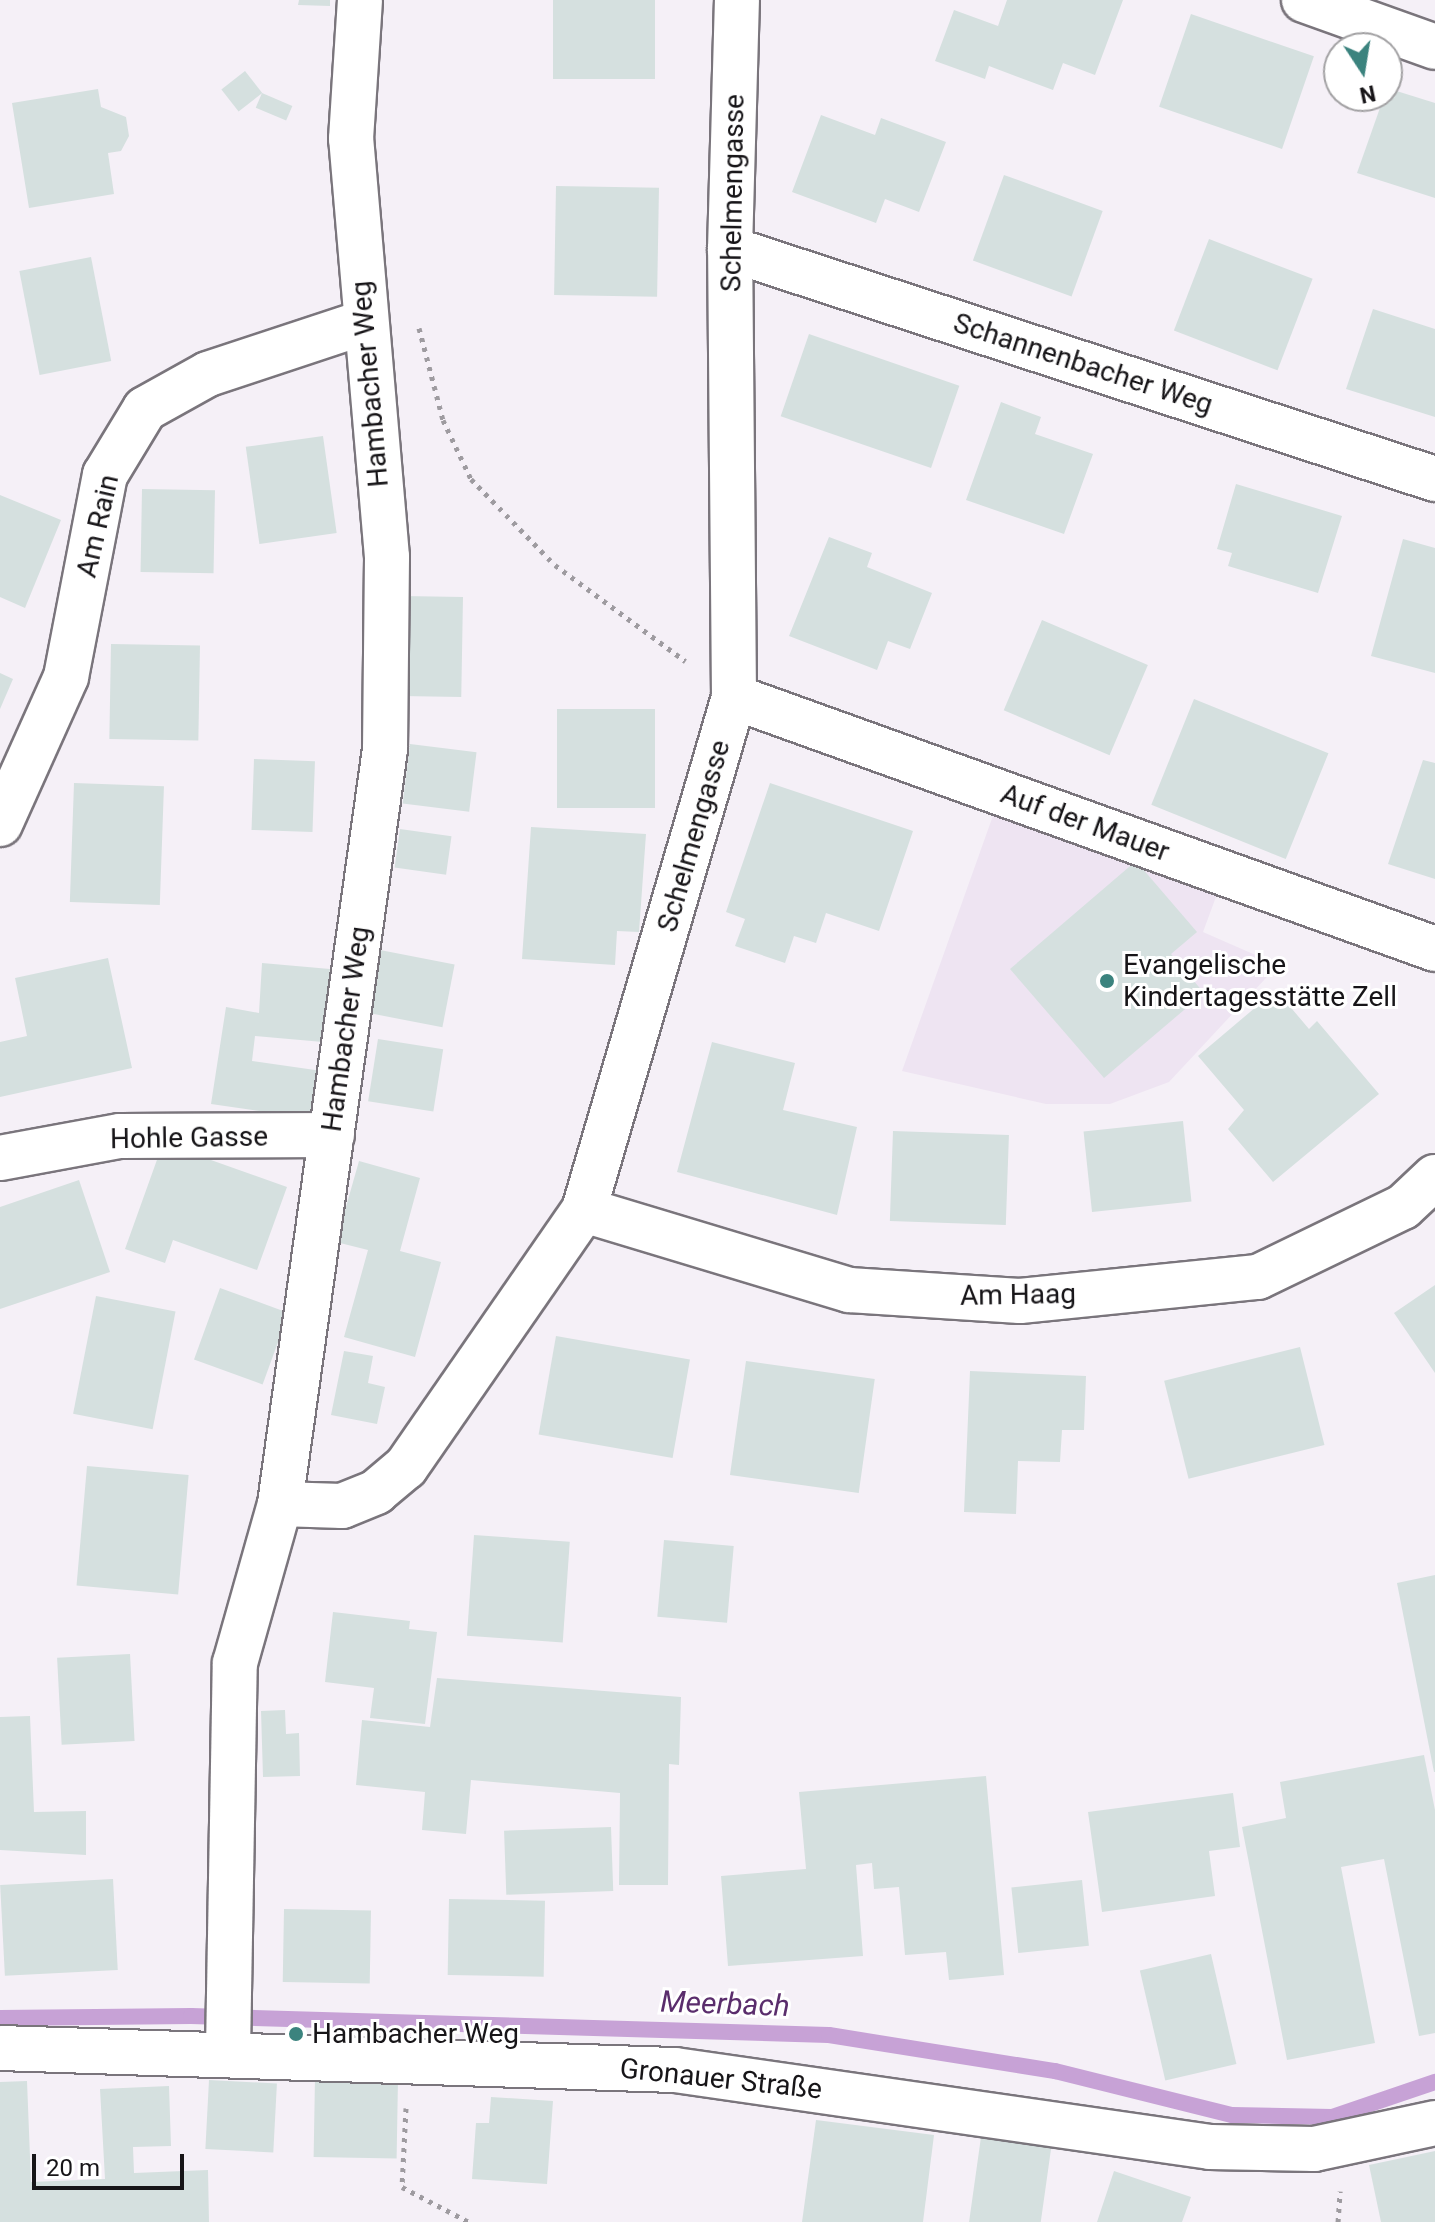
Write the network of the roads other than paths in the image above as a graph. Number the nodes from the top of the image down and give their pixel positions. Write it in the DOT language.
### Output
graph roads {
  1 [pos="360,0"];
  2 [pos="737,0"];
  3 [pos="1304,0"];
  4 [pos="1435,47"];
  5 [pos="730,249"];
  6 [pos="362,323"];
  7 [pos="1435,479"];
  8 [pos="734,697"];
  9 [pos="0,824"];
  10 [pos="1435,949"];
  11 [pos="332,1135"];
  12 [pos="0,1158"];
  13 [pos="1435,1177"];
  14 [pos="584,1210"];
  15 [pos="280,1504"];
  16 [pos="228,2025"];
  17 [pos="0,2048"];
  18 [pos="1435,2123"];
  1 -- 6 [label="street, Hambacher Weg"];
  2 -- 5 [label="street, Schelmengasse"];
  3 -- 4 [label="street"];
  5 -- 7 [label="street, Schannenbacher Weg"];
  5 -- 8 [label="street, Schelmengasse"];
  6 -- 9 [label="street, Am Rain"];
  6 -- 11 [label="street, Hambacher Weg"];
  8 -- 10 [label="street, Auf der Mauer"];
  8 -- 14 [label="street, Schelmengasse"];
  11 -- 12 [label="street, Hohle Gasse"];
  11 -- 15 [label="street, Hambacher Weg"];
  13 -- 14 [label="street, Am Haag"];
  14 -- 15 [label="street, Schelmengasse"];
  15 -- 16 [label="street, Hambacher Weg"];
  16 -- 17 [label="street, Gronauer Straße"];
  16 -- 18 [label="street, Gronauer Straße"];
}
